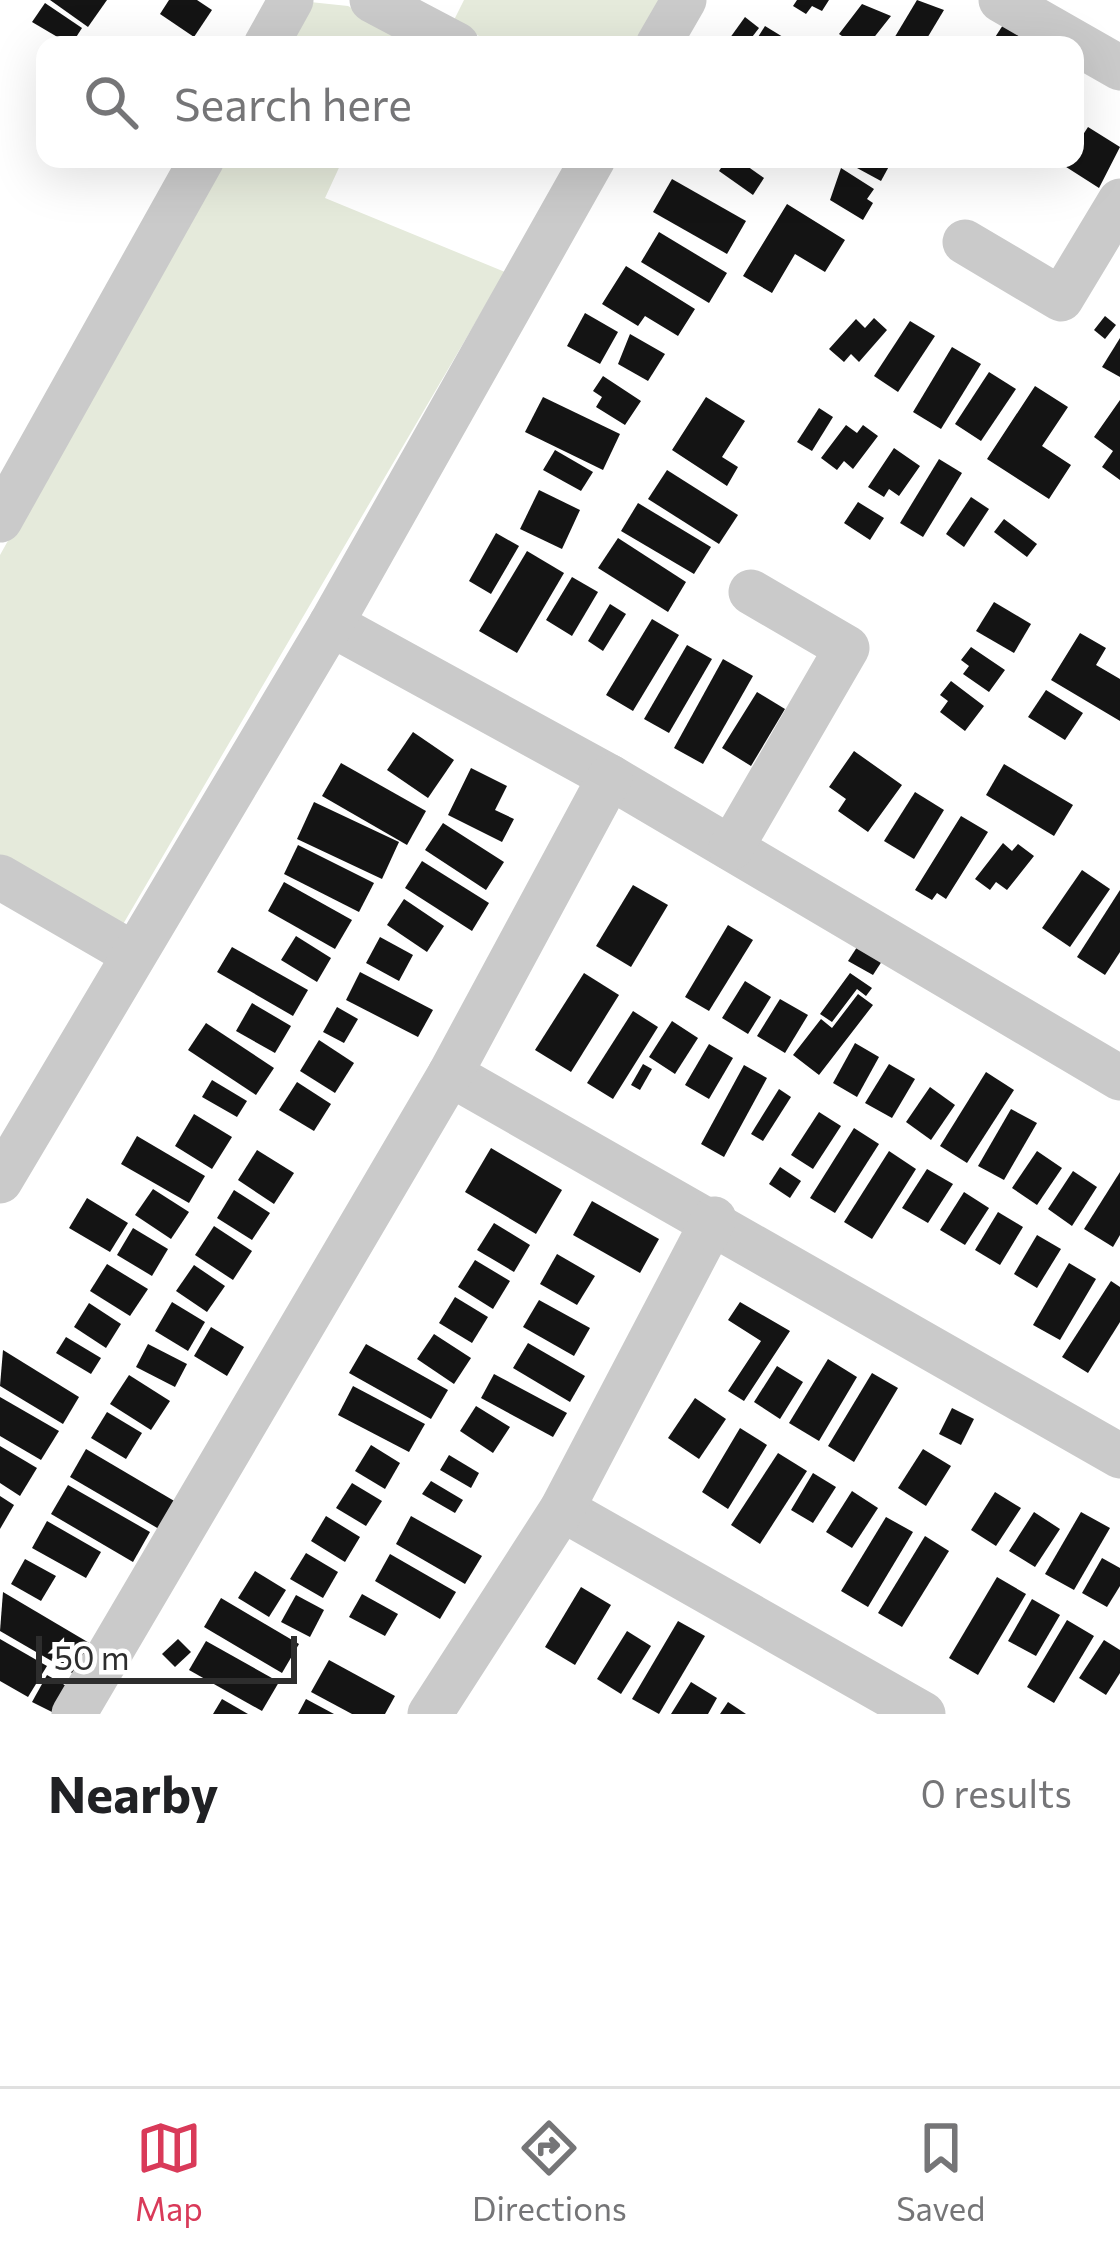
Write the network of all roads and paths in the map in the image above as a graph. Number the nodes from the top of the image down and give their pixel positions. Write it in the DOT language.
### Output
graph roads {
  1 [pos="291,0"];
  2 [pos="372,0"];
  3 [pos="684,0"];
  4 [pos="1001,0"];
  5 [pos="271,36"];
  6 [pos="441,36"];
  7 [pos="663,36"];
  8 [pos="1064,36"];
  9 [pos="1084,47"];
  10 [pos="1120,68"];
  11 [pos="197,168"];
  12 [pos="588,168"];
  13 [pos="1120,200"];
  14 [pos="965,242"];
  15 [pos="0,520"];
  16 [pos="752,592"];
  17 [pos="331,624"];
  18 [pos="610,777"];
  19 [pos="730,848"];
  20 [pos="0,877"];
  21 [pos="133,954"];
  22 [pos="450,1073"];
  23 [pos="1119,1076"];
  24 [pos="0,1180"];
  25 [pos="714,1219"];
  26 [pos="1120,1456"];
  27 [pos="562,1509"];
  28 [pos="74,1714"];
  29 [pos="430,1714"];
  30 [pos="923,1714"];
  1 -- 5 [label="street"];
  2 -- 6 [label="street"];
  3 -- 7 [label="street"];
  4 -- 8 [label="street"];
  9 -- 10 [label="street"];
  11 -- 15 [label="street"];
  12 -- 17 [label="street"];
  13 -- 14 [label="street"];
  16 -- 19 [label="street"];
  17 -- 18 [label="street"];
  17 -- 21 [label="street"];
  18 -- 19 [label="street"];
  18 -- 22 [label="street"];
  19 -- 23 [label="street"];
  20 -- 21 [label="street"];
  21 -- 24 [label="street"];
  22 -- 25 [label="street"];
  22 -- 28 [label="street"];
  25 -- 26 [label="street"];
  25 -- 27 [label="street"];
  27 -- 29 [label="street"];
  27 -- 30 [label="street"];
}
